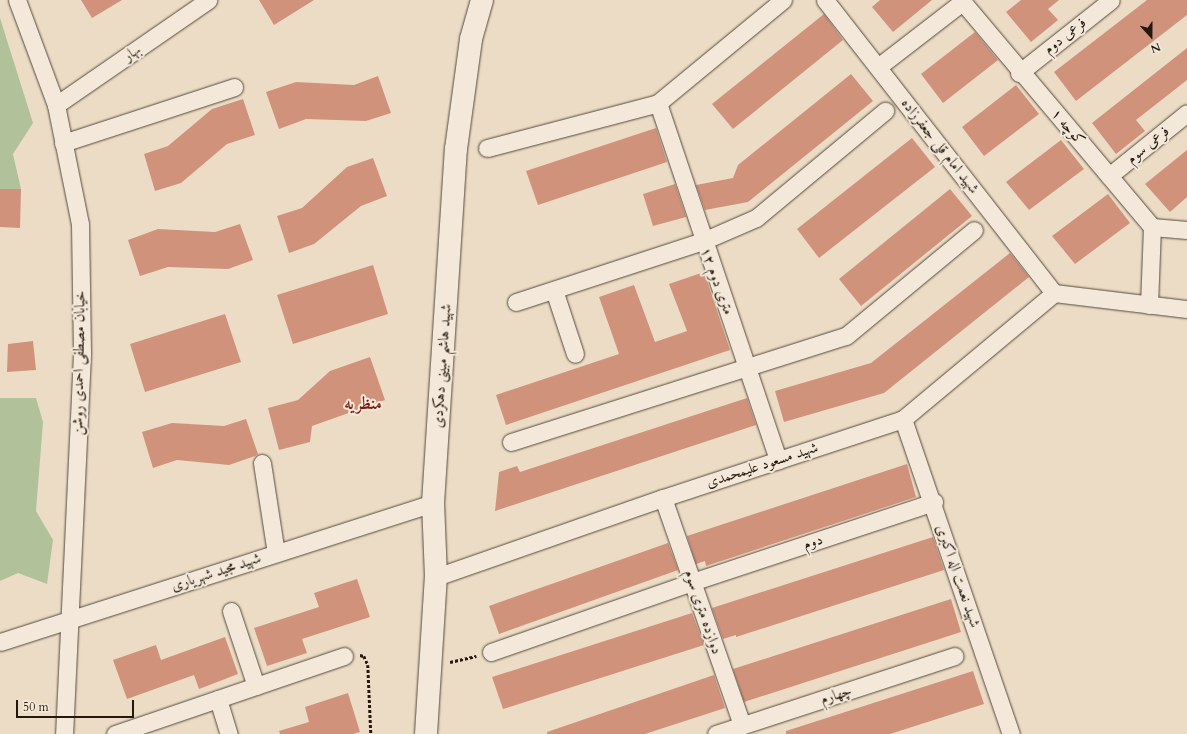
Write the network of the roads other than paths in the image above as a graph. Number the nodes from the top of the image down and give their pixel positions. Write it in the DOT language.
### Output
graph roads {
  1 [pos="17,0"];
  2 [pos="208,0"];
  3 [pos="482,0"];
  4 [pos="783,0"];
  5 [pos="825,0"];
  6 [pos="1111,0"];
  7 [pos="962,1"];
  8 [pos="878,67"];
  9 [pos="1019,72"];
  10 [pos="234,87"];
  11 [pos="658,103"];
  12 [pos="56,105"];
  13 [pos="885,111"];
  14 [pos="1187,113"];
  15 [pos="63,143"];
  16 [pos="487,148"];
  17 [pos="1109,176"];
  18 [pos="1152,227"];
  19 [pos="974,230"];
  20 [pos="1187,230"];
  21 [pos="703,241"];
  22 [pos="554,290"];
  23 [pos="1054,293"];
  24 [pos="516,302"];
  25 [pos="1150,305"];
  26 [pos="1187,309"];
  27 [pos="575,354"];
  28 [pos="747,365"];
  29 [pos="904,419"];
  30 [pos="511,442"];
  31 [pos="778,460"];
  32 [pos="262,463"];
  33 [pos="663,498"];
  34 [pos="934,502"];
  35 [pos="432,503"];
  36 [pos="276,553"];
  37 [pos="436,577"];
  38 [pos="692,582"];
  39 [pos="231,612"];
  40 [pos="68,620"];
  41 [pos="0,642"];
  42 [pos="491,652"];
  43 [pos="344,656"];
  44 [pos="955,656"];
  45 [pos="256,686"];
  46 [pos="218,699"];
  47 [pos="742,725"];
  48 [pos="64,734"];
  49 [pos="115,734"];
  50 [pos="229,734"];
  51 [pos="426,734"];
  52 [pos="716,734"];
  53 [pos="1011,734"];
  1 -- 12 [label="street, خیابان مصطفی احمدی روشن"];
  2 -- 12 [label="street, بهار"];
  3 -- 35 [label="main road, شهید هاشم مبینی دهکردی"];
  4 -- 11 [label="street"];
  5 -- 8 [label="street, شهید امام قلی جعفرزاده"];
  6 -- 9 [label="street, فرعی دوم"];
  7 -- 8 [label="street"];
  7 -- 9 [label="street, کوچه ۱"];
  8 -- 23 [label="street, شهید امام قلی جعفرزاده"];
  9 -- 17 [label="street, کوچه ۱"];
  10 -- 15 [label="street"];
  11 -- 16 [label="street"];
  11 -- 21 [label="street, ۱۲ متری دوم"];
  12 -- 15 [label="street, خیابان مصطفی احمدی روشن"];
  13 -- 21 [label="street"];
  14 -- 17 [label="street, فرعی سوم"];
  15 -- 40 [label="street, خیابان مصطفی احمدی روشن"];
  17 -- 18 [label="street, کوچه ۱"];
  18 -- 20 [label="street"];
  18 -- 25 [label="street"];
  19 -- 28 [label="street"];
  21 -- 22 [label="street"];
  21 -- 28 [label="street, ۱۲ متری دوم"];
  22 -- 24 [label="street"];
  22 -- 27 [label="street"];
  23 -- 25 [label="street"];
  23 -- 29 [label="street, شهید مسعود علیمحمدی"];
  25 -- 26 [label="street"];
  28 -- 30 [label="street"];
  28 -- 31 [label="street, ۱۲ متری دوم"];
  29 -- 31 [label="street, شهید مسعود علیمحمدی"];
  29 -- 34 [label="street, شهید نعمت اله اکبری"];
  31 -- 33 [label="street, شهید مسعود علیمحمدی"];
  32 -- 36 [label="street"];
  33 -- 37 [label="street, شهید مسعود علیمحمدی"];
  33 -- 38 [label="street, دوازده متری سوم"];
  34 -- 38 [label="street, دوم"];
  34 -- 53 [label="street, شهید نعمت اله اکبری"];
  35 -- 36 [label="street, شهید مجید شهریاری"];
  35 -- 37 [label="main road, شهید هاشم مبینی دهکردی"];
  36 -- 40 [label="street, شهید مجید شهریاری"];
  37 -- 51 [label="main road, شهید هاشم مبینی دهکردی"];
  38 -- 42 [label="street, دوم"];
  38 -- 47 [label="street, دوازده متری سوم"];
  39 -- 45 [label="street"];
  40 -- 41 [label="street, شهید مجید شهریاری"];
  40 -- 48 [label="street, خیابان مصطفی احمدی روشن"];
  43 -- 45 [label="street"];
  44 -- 47 [label="street, چهارم"];
  45 -- 46 [label="street"];
  46 -- 49 [label="street"];
  46 -- 50 [label="street"];
  47 -- 52 [label="street, چهارم"];
}
